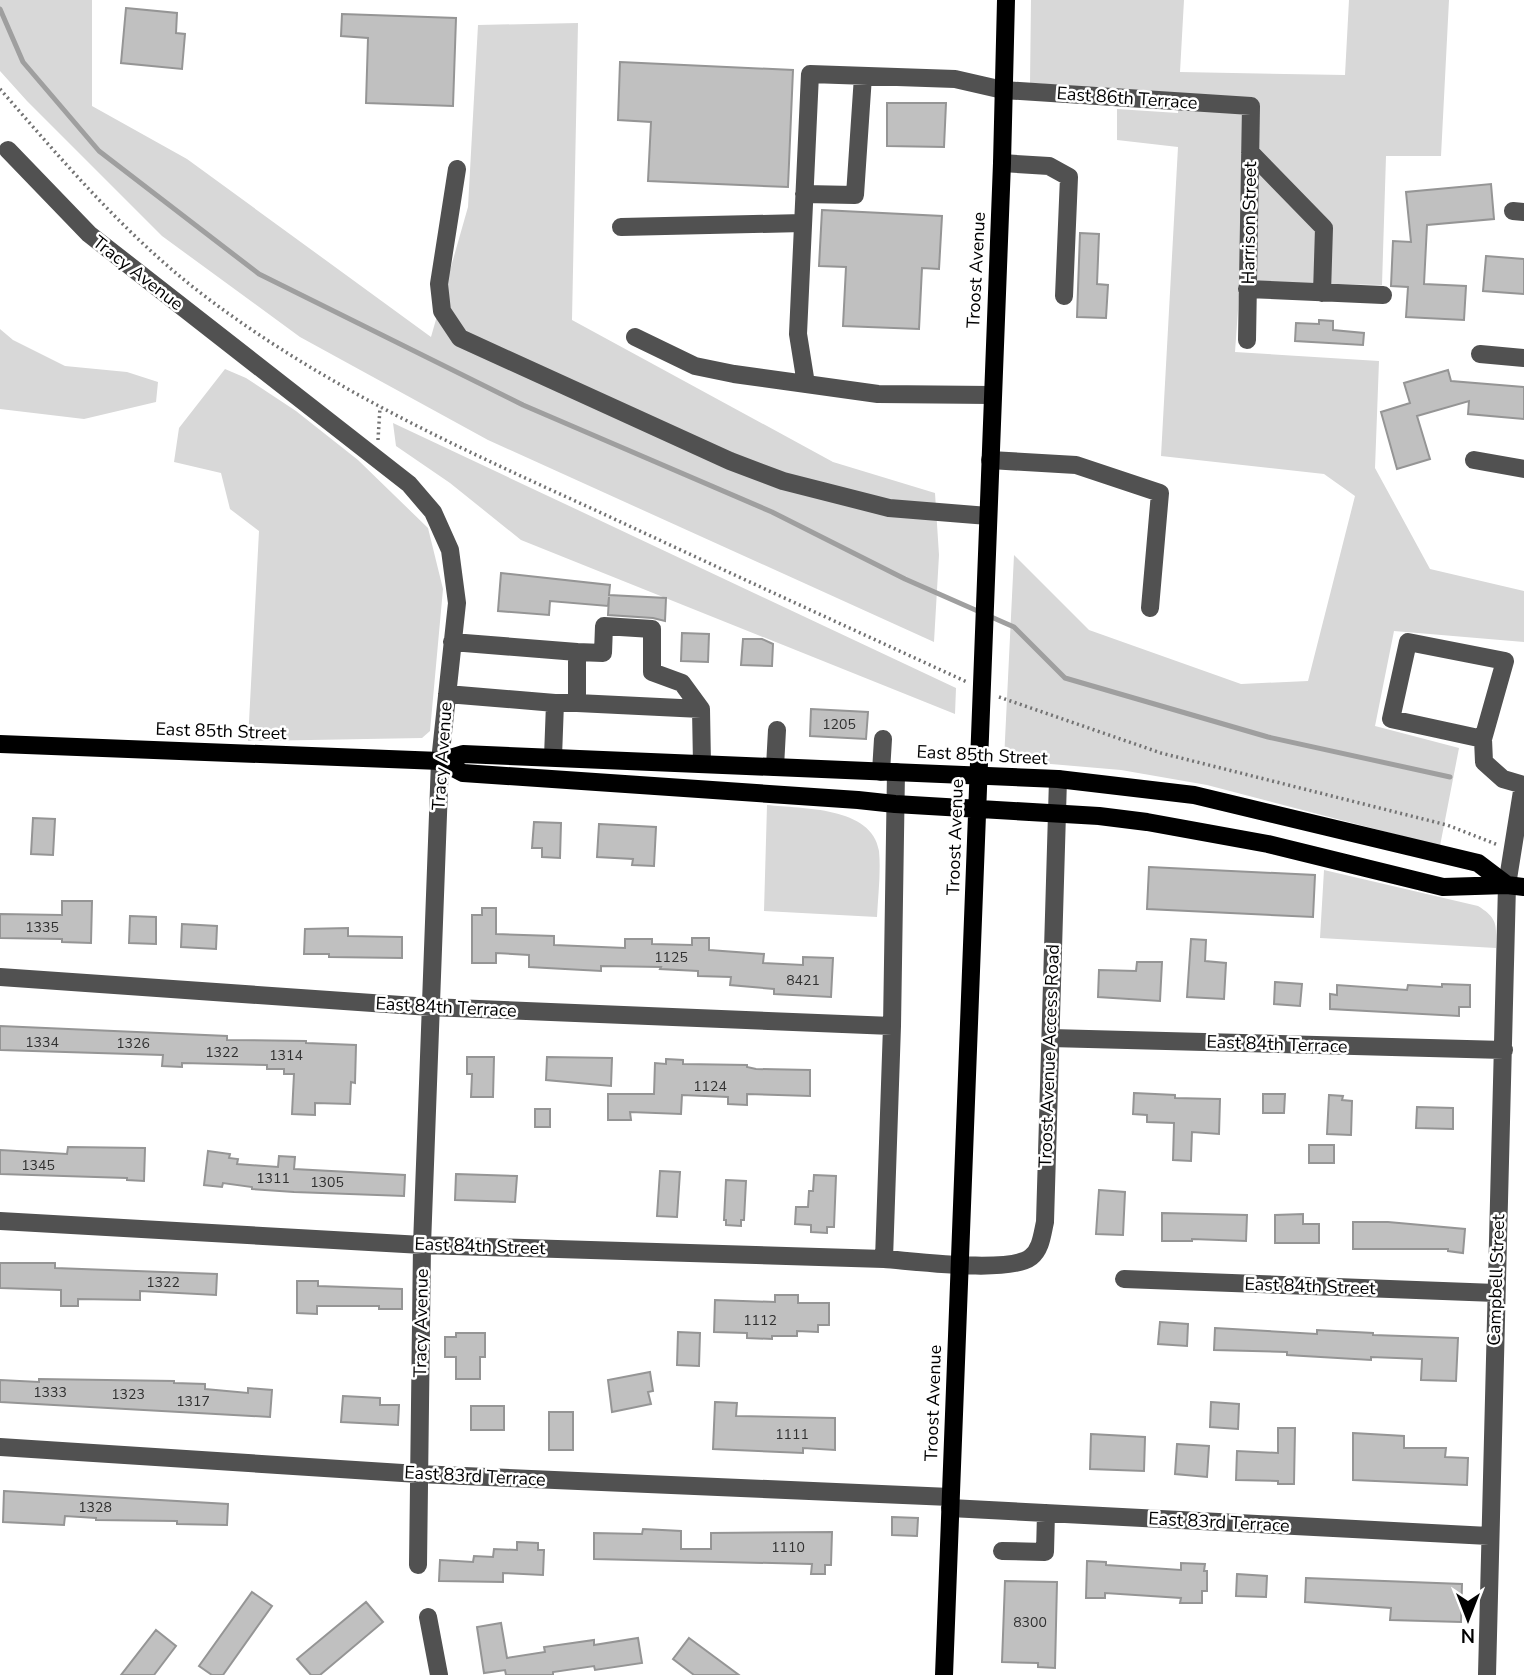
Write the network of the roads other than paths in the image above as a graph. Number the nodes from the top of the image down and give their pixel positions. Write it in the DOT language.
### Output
graph roads {
  1 [pos="1006,0"];
  2 [pos="863,76"];
  3 [pos="1003,90"];
  4 [pos="1251,106"];
  5 [pos="8,150"];
  6 [pos="1250,152"];
  7 [pos="1002,163"];
  8 [pos="457,169"];
  9 [pos="804,194"];
  10 [pos="803,223"];
  11 [pos="621,227"];
  12 [pos="1247,289"];
  13 [pos="1322,293"];
  14 [pos="1383,295"];
  15 [pos="1065,296"];
  16 [pos="635,337"];
  17 [pos="1247,340"];
  18 [pos="1480,354"];
  19 [pos="1524,358"];
  20 [pos="806,384"];
  21 [pos="992,395"];
  22 [pos="990,460"];
  23 [pos="1474,460"];
  24 [pos="1524,469"];
  25 [pos="988,516"];
  26 [pos="1150,608"];
  27 [pos="452,642"];
  28 [pos="578,652"];
  29 [pos="447,694"];
  30 [pos="555,703"];
  31 [pos="577,703"];
  32 [pos="702,709"];
  33 [pos="777,730"];
  34 [pos="883,739"];
  35 [pos="1483,739"];
  36 [pos="0,744"];
  37 [pos="553,757"];
  38 [pos="440,761"];
  39 [pos="702,764"];
  40 [pos="775,767"];
  41 [pos="889,772"];
  42 [pos="1058,779"];
  43 [pos="1524,785"];
  44 [pos="895,804"];
  45 [pos="1056,813"];
  46 [pos="1516,886"];
  47 [pos="0,977"];
  48 [pos="430,1007"];
  49 [pos="892,1026"];
  50 [pos="1050,1038"];
  51 [pos="1504,1050"];
  52 [pos="0,1221"];
  53 [pos="422,1245"];
  54 [pos="884,1259"];
  55 [pos="960,1264"];
  56 [pos="1124,1279"];
  57 [pos="1496,1293"];
  58 [pos="0,1447"];
  59 [pos="418,1474"];
  60 [pos="950,1503"];
  61 [pos="1046,1513"];
  62 [pos="1489,1536"];
  63 [pos="1002,1550"];
  64 [pos="418,1565"];
  65 [pos="428,1617"];
  66 [pos="439,1675"];
  67 [pos="944,1675"];
  68 [pos="1487,1675"];
  1 -- 3 [label="main road, Troost Avenue"];
  2 -- 3 [label="street, East 86th Terrace"];
  2 -- 9 [label="street"];
  2 -- 9 [label="street, East 86th Terrace"];
  3 -- 4 [label="street, East 86th Terrace"];
  3 -- 7 [label="main road, Troost Avenue"];
  4 -- 6 [label="street, Harrison Street"];
  5 -- 27 [label="street, Tracy Avenue"];
  6 -- 12 [label="street, Harrison Street"];
  6 -- 13 [label="street"];
  7 -- 15 [label="street"];
  7 -- 21 [label="main road, Troost Avenue"];
  8 -- 25 [label="street"];
  9 -- 10 [label="street"];
  10 -- 11 [label="street"];
  10 -- 20 [label="street"];
  12 -- 13 [label="street"];
  12 -- 17 [label="street, Harrison Street"];
  13 -- 14 [label="street"];
  16 -- 20 [label="street"];
  18 -- 19 [label="street"];
  20 -- 21 [label="street"];
  21 -- 22 [label="main road, Troost Avenue"];
  22 -- 25 [label="main road, Troost Avenue"];
  22 -- 26 [label="street"];
  23 -- 24 [label="street"];
  25 -- 55 [label="main road, Troost Avenue"];
  27 -- 28 [label="street"];
  27 -- 29 [label="street, Tracy Avenue"];
  28 -- 31 [label="street"];
  28 -- 32 [label="street"];
  29 -- 30 [label="street"];
  29 -- 38 [label="street, Tracy Avenue"];
  30 -- 31 [label="street"];
  30 -- 37 [label="street"];
  31 -- 32 [label="street"];
  32 -- 39 [label="street"];
  33 -- 40 [label="street"];
  34 -- 41 [label="street"];
  35 -- 35 [label="street"];
  35 -- 43 [label="street"];
  36 -- 38 [label="main road, East 85th Street"];
  37 -- 38 [label="main road, East 85th Street"];
  37 -- 39 [label="main road, East 85th Street"];
  38 -- 44 [label="main road, East 85th Street"];
  38 -- 48 [label="street, Tracy Avenue"];
  39 -- 40 [label="main road, East 85th Street"];
  40 -- 41 [label="main road, East 85th Street"];
  41 -- 42 [label="main road, East 85th Street"];
  41 -- 44 [label="street"];
  42 -- 45 [label="street, Troost Avenue Access Road"];
  42 -- 46 [label="main road, East 85th Street"];
  43 -- 46 [label="street, Campbell Street"];
  44 -- 45 [label="main road, East 85th Street"];
  44 -- 49 [label="street"];
  45 -- 46 [label="main road, East 85th Street"];
  45 -- 50 [label="street, Troost Avenue Access Road"];
  46 -- 51 [label="street, Campbell Street"];
  47 -- 48 [label="street, East 84th Terrace"];
  48 -- 49 [label="street, East 84th Terrace"];
  48 -- 53 [label="street, Tracy Avenue"];
  49 -- 54 [label="street"];
  50 -- 51 [label="street, East 84th Terrace"];
  50 -- 55 [label="street, Troost Avenue Access Road"];
  51 -- 57 [label="street, Campbell Street"];
  52 -- 53 [label="street, East 84th Street"];
  53 -- 54 [label="street, East 84th Street"];
  53 -- 59 [label="street, Tracy Avenue"];
  54 -- 55 [label="street, East 84th Street"];
  55 -- 60 [label="main road, Troost Avenue"];
  56 -- 57 [label="street, East 84th Street"];
  57 -- 62 [label="street, Campbell Street"];
  58 -- 59 [label="street, East 83rd Terrace"];
  59 -- 60 [label="street, East 83rd Terrace"];
  59 -- 64 [label="street, Tracy Avenue"];
  60 -- 61 [label="street, East 83rd Terrace"];
  60 -- 67 [label="main road, Troost Avenue"];
  61 -- 62 [label="street, East 83rd Terrace"];
  61 -- 63 [label="street"];
  62 -- 68 [label="street, Campbell Street"];
  65 -- 66 [label="street"];
}
